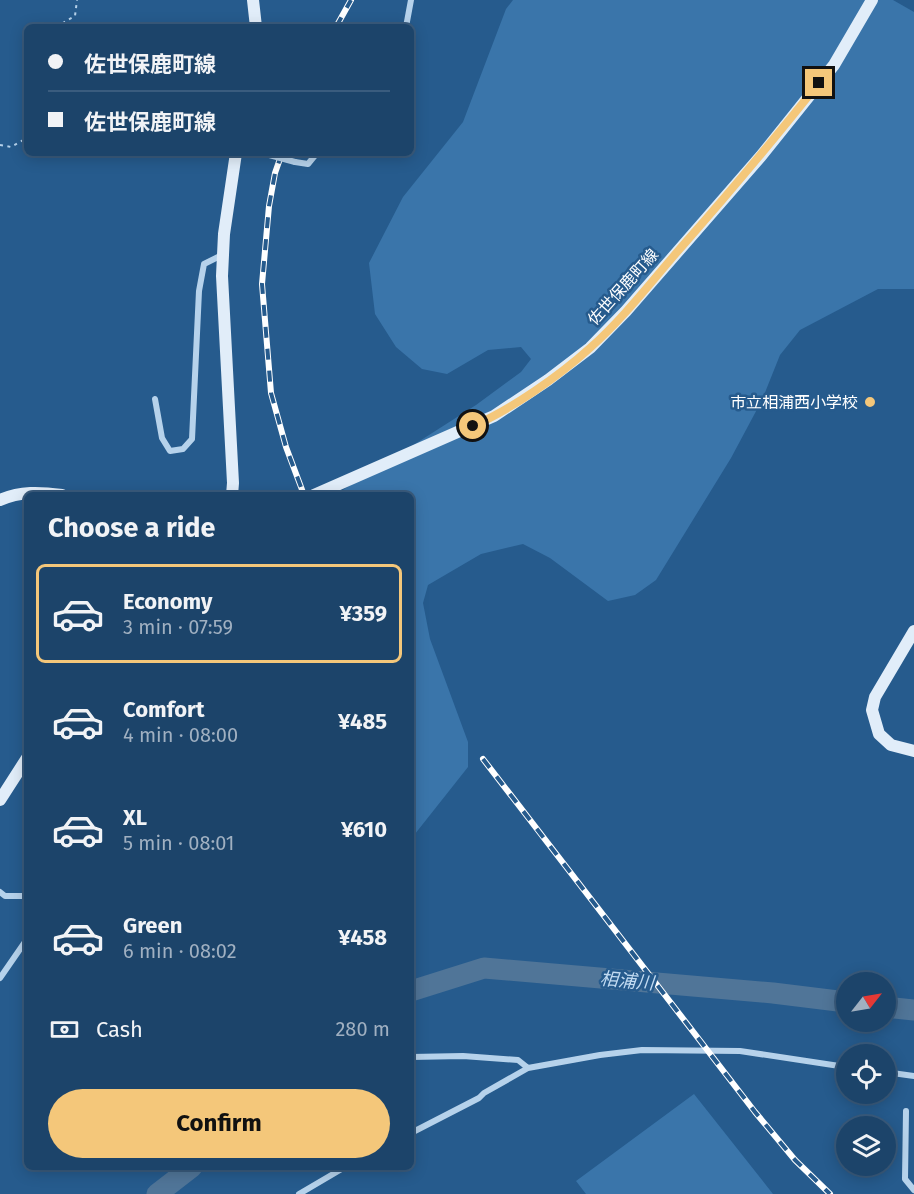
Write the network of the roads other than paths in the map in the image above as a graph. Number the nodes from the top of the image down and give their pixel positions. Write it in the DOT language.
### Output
graph roads {
  1 [pos="253,0"];
  2 [pos="411,0"];
  3 [pos="872,0"];
  4 [pos="256,24"];
  5 [pos="407,24"];
  6 [pos="236,156"];
  7 [pos="273,156"];
  8 [pos="315,156"];
  9 [pos="223,255"];
  10 [pos="155,399"];
  11 [pos="232,492"];
  12 [pos="321,492"];
  13 [pos="24,494"];
  14 [pos="0,500"];
  15 [pos="914,631"];
  16 [pos="914,751"];
  17 [pos="24,763"];
  18 [pos="0,800"];
  19 [pos="0,892"];
  20 [pos="24,896"];
  21 [pos="24,943"];
  22 [pos="0,978"];
  23 [pos="414,1057"];
  24 [pos="836,1065"];
  25 [pos="528,1068"];
  26 [pos="896,1074"];
  27 [pos="914,1076"];
  28 [pos="906,1111"];
  29 [pos="414,1131"];
  30 [pos="340,1170"];
  31 [pos="914,1190"];
  32 [pos="299,1194"];
  1 -- 4 [label="main road"];
  2 -- 5 [label="street"];
  3 -- 12 [label="main road, 佐世保鹿町線"];
  6 -- 9 [label="main road"];
  7 -- 8 [label="street, bridge"];
  9 -- 10 [label="street"];
  9 -- 11 [label="main road"];
  13 -- 14 [label="main road"];
  15 -- 16 [label="main road"];
  17 -- 18 [label="main road"];
  19 -- 20 [label="street"];
  21 -- 22 [label="street"];
  23 -- 25 [label="street"];
  24 -- 25 [label="street"];
  25 -- 29 [label="street"];
  26 -- 27 [label="street"];
  28 -- 31 [label="street"];
  30 -- 32 [label="street"];
}
